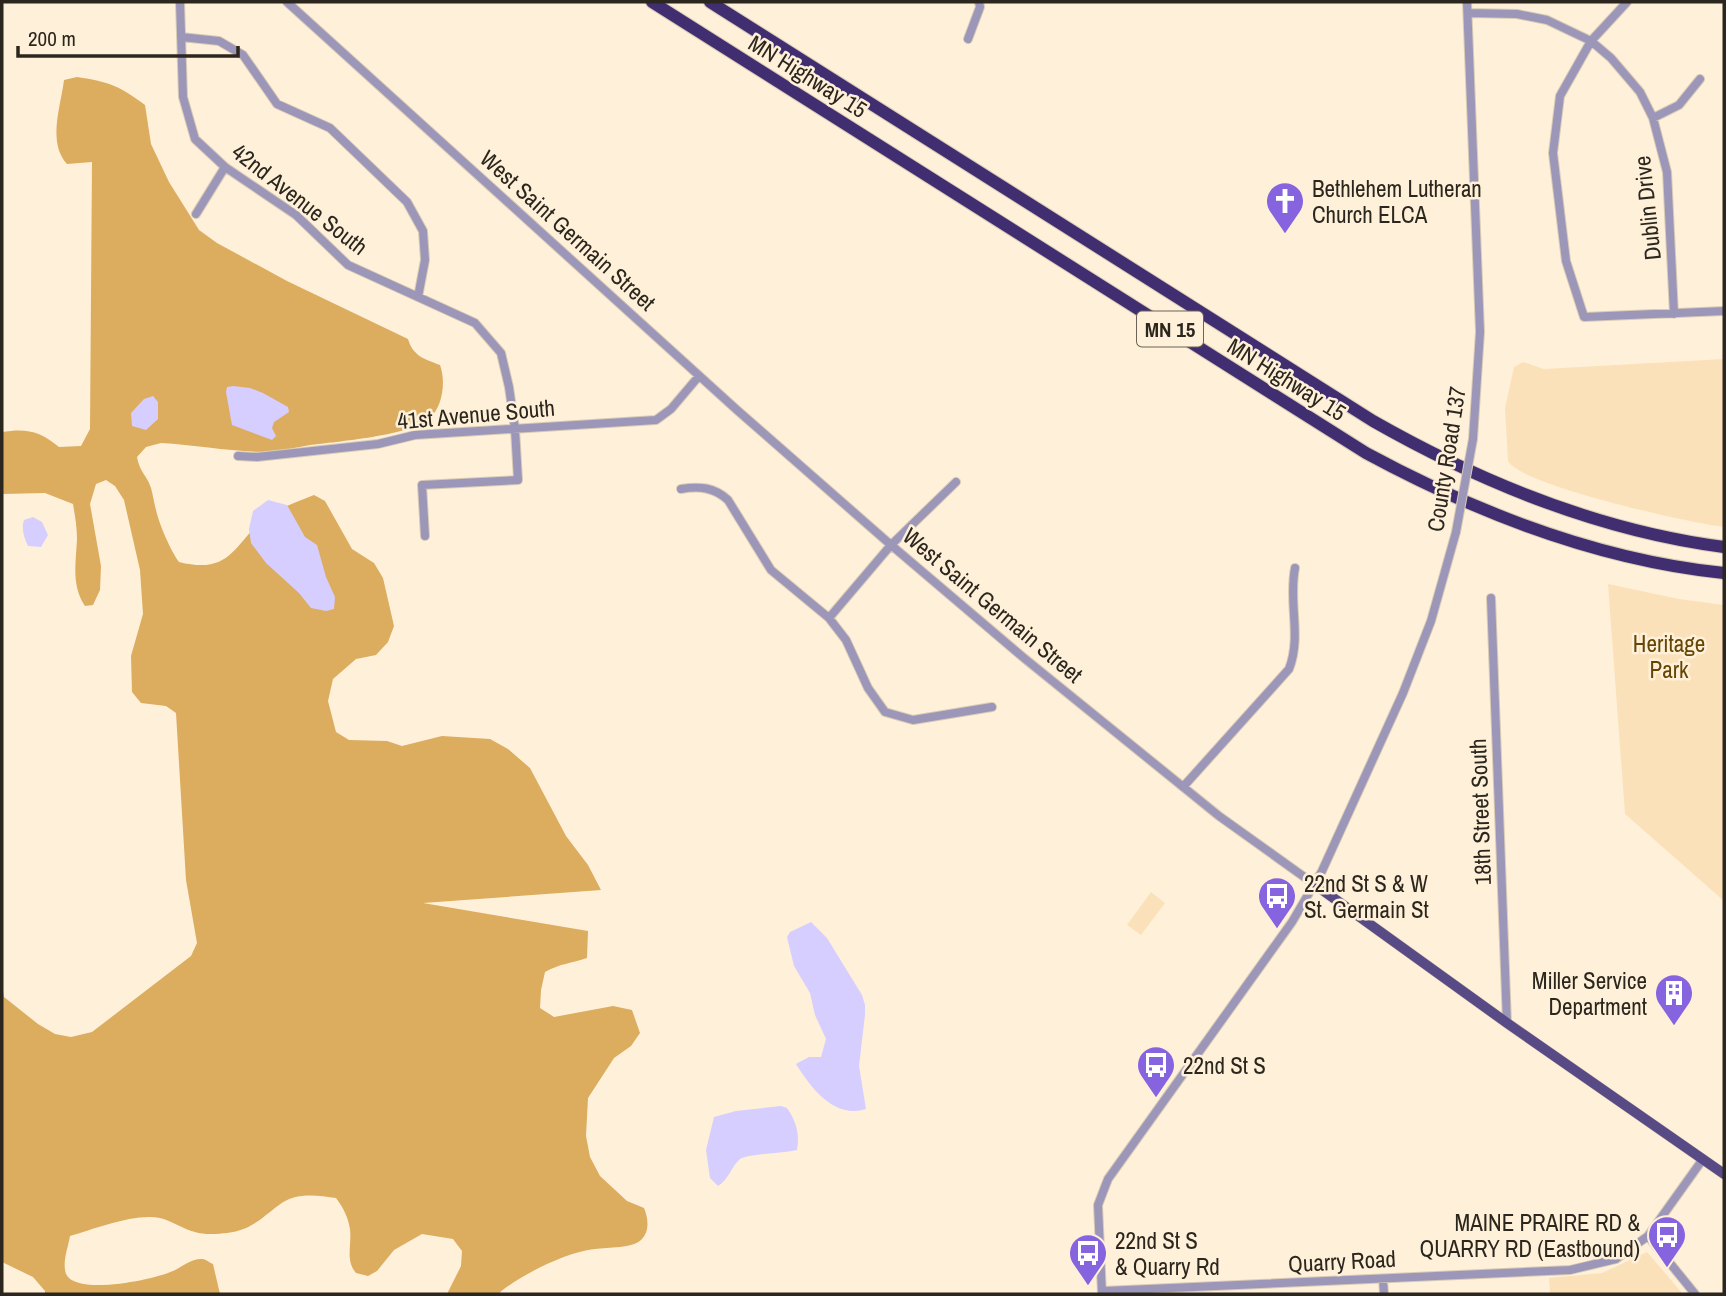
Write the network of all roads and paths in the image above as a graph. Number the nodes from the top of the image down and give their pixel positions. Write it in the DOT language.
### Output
graph roads {
  1 [pos="180,2"];
  2 [pos="288,2"];
  3 [pos="652,2"];
  4 [pos="710,2"];
  5 [pos="979,2"];
  6 [pos="1467,2"];
  7 [pos="1626,2"];
  8 [pos="1468,13"];
  9 [pos="181,37"];
  10 [pos="968,38"];
  11 [pos="1591,41"];
  12 [pos="1700,79"];
  13 [pos="1653,118"];
  14 [pos="225,167"];
  15 [pos="196,214"];
  16 [pos="418,297"];
  17 [pos="1724,312"];
  18 [pos="1674,314"];
  19 [pos="699,376"];
  20 [pos="515,429"];
  21 [pos="238,456"];
  22 [pos="956,482"];
  23 [pos="681,489"];
  24 [pos="425,536"];
  25 [pos="891,545"];
  26 [pos="1724,547"];
  27 [pos="1295,568"];
  28 [pos="1724,573"];
  29 [pos="1491,598"];
  30 [pos="829,618"];
  31 [pos="992,706"];
  32 [pos="1183,787"];
  33 [pos="1314,884"];
  34 [pos="1507,1023"];
  35 [pos="1703,1159"];
  36 [pos="1724,1174"];
  37 [pos="1648,1237"];
  38 [pos="1383,1279"];
  39 [pos="1103,1293"];
  40 [pos="1384,1294"];
  41 [pos="1695,1294"];
  1 -- 9 [label="street, 42nd Avenue South"];
  2 -- 19 [label="street, West Saint Germain Street"];
  3 -- 28 [label="highway, MN Highway 15 / MN 15"];
  4 -- 26 [label="highway, MN Highway 15 / MN 15"];
  5 -- 10 [label="street"];
  6 -- 8 [label="street, County Road 137"];
  7 -- 11 [label="street"];
  8 -- 11 [label="street, Dublin Drive"];
  8 -- 33 [label="street, County Road 137, bridge"];
  9 -- 14 [label="street, 42nd Avenue South"];
  9 -- 16 [label="street"];
  11 -- 13 [label="street, Dublin Drive"];
  11 -- 18 [label="street"];
  12 -- 13 [label="street"];
  13 -- 18 [label="street, Dublin Drive"];
  14 -- 15 [label="street"];
  14 -- 16 [label="street, 42nd Avenue South"];
  16 -- 20 [label="street, 42nd Avenue South"];
  17 -- 18 [label="street"];
  19 -- 20 [label="street, 41st Avenue South"];
  19 -- 25 [label="street, West Saint Germain Street"];
  20 -- 21 [label="street, 41st Avenue South"];
  20 -- 24 [label="street, 42nd Avenue South"];
  22 -- 25 [label="street"];
  23 -- 30 [label="street"];
  25 -- 30 [label="street"];
  25 -- 32 [label="street, West Saint Germain Street"];
  27 -- 32 [label="street"];
  29 -- 34 [label="street, 18th Street South"];
  30 -- 31 [label="street"];
  32 -- 33 [label="street, West Saint Germain Street"];
  33 -- 34 [label="main road, West Saint Germain Street"];
  33 -- 39 [label="street, County Road 137"];
  34 -- 35 [label="main road, West Saint Germain Street"];
  35 -- 36 [label="main road, West Saint Germain Street"];
  35 -- 37 [label="street, Quarry Road"];
  37 -- 38 [label="street, Quarry Road"];
  37 -- 41 [label="street"];
  38 -- 39 [label="street, Quarry Road"];
  38 -- 40 [label="street"];
}
